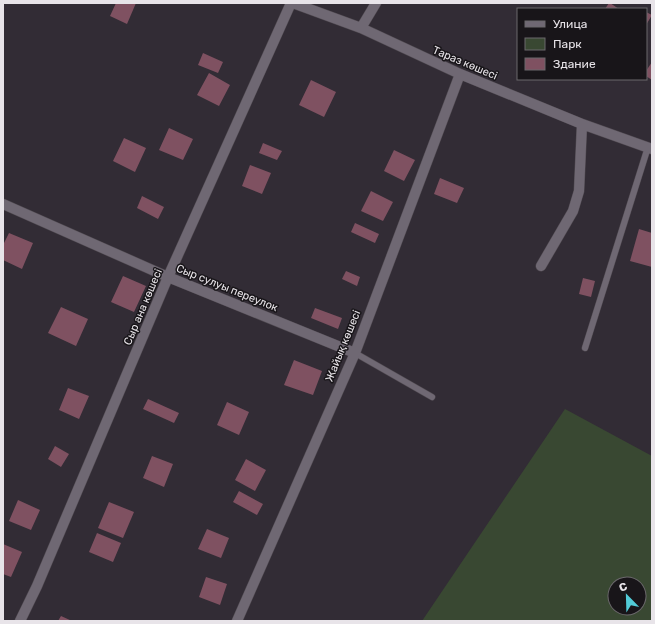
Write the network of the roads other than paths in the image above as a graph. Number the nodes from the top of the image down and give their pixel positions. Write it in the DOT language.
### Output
graph roads {
  1 [pos="292,3"];
  2 [pos="376,3"];
  3 [pos="361,28"];
  4 [pos="460,74"];
  5 [pos="582,124"];
  6 [pos="650,148"];
  7 [pos="3,204"];
  8 [pos="540,266"];
  9 [pos="168,277"];
  10 [pos="586,348"];
  11 [pos="355,353"];
  12 [pos="432,397"];
  13 [pos="20,621"];
  14 [pos="237,621"];
  1 -- 3 [label="street, Тараз көшесі"];
  1 -- 9 [label="street, Сыр ана көшесі"];
  2 -- 3 [label="street"];
  3 -- 4 [label="street, Тараз көшесі"];
  4 -- 5 [label="street, Тараз көшесі"];
  4 -- 11 [label="street, Жайық көшесі"];
  5 -- 6 [label="street, Тараз көшесі"];
  5 -- 8 [label="street"];
  6 -- 10 [label="lane"];
  7 -- 9 [label="street, Сыр сулуы переулок"];
  9 -- 11 [label="street, Сыр сулуы переулок"];
  9 -- 13 [label="street, Сыр ана көшесі"];
  11 -- 12 [label="lane"];
  11 -- 14 [label="street, Жайық көшесі"];
}
